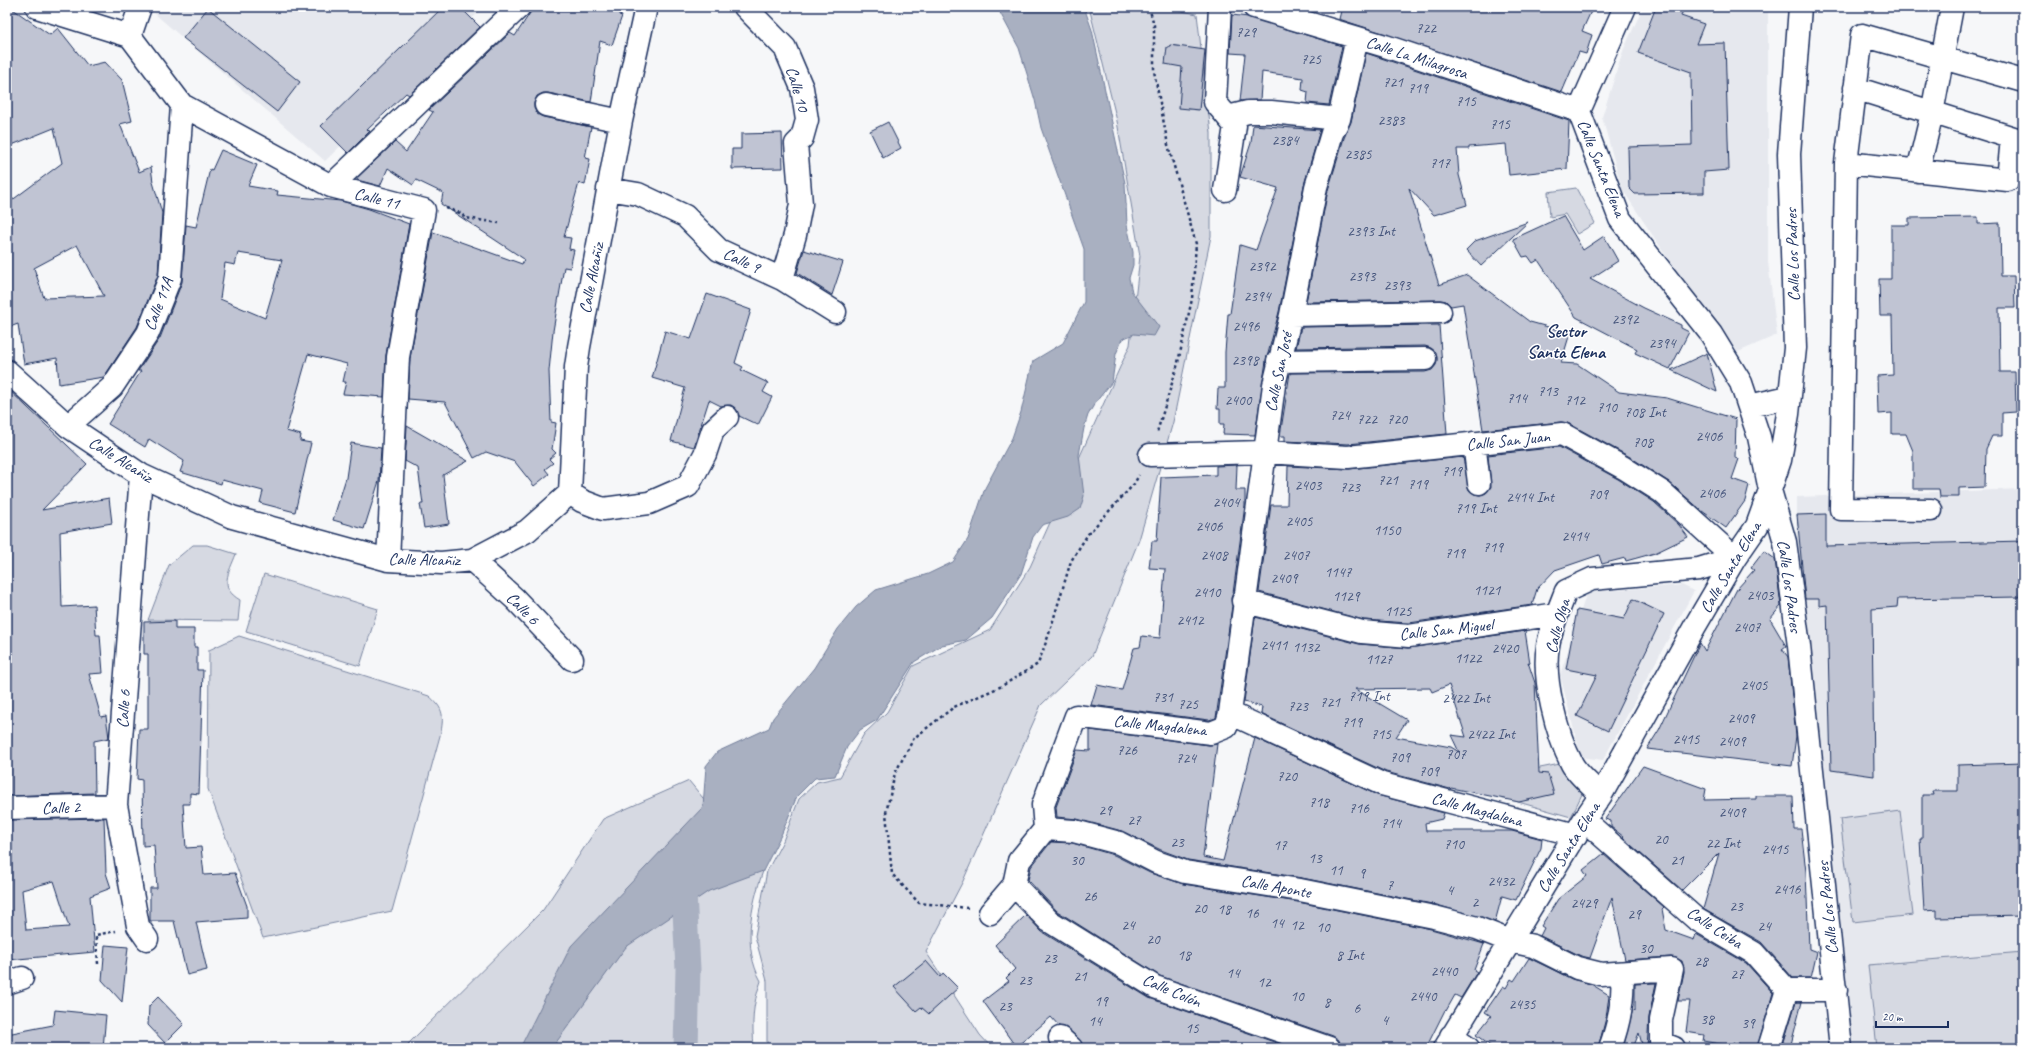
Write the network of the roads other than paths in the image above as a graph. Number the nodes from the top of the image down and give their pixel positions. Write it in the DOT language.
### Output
graph roads {
  1 [pos="37,7"];
  2 [pos="140,7"];
  3 [pos="519,7"];
  4 [pos="646,7"];
  5 [pos="745,7"];
  6 [pos="1220,7"];
  7 [pos="1254,7"];
  8 [pos="1625,7"];
  9 [pos="1800,7"];
  10 [pos="1952,7"];
  11 [pos="130,36"];
  12 [pos="1357,38"];
  13 [pos="1942,57"];
  14 [pos="2023,81"];
  15 [pos="1855,88"];
  16 [pos="182,105"];
  17 [pos="546,105"];
  18 [pos="1579,111"];
  19 [pos="1932,113"];
  20 [pos="1228,117"];
  21 [pos="1339,119"];
  22 [pos="621,121"];
  23 [pos="2018,139"];
  24 [pos="1846,163"];
  25 [pos="1918,171"];
  26 [pos="331,186"];
  27 [pos="608,189"];
  28 [pos="1225,190"];
  29 [pos="782,279"];
  30 [pos="835,312"];
  31 [pos="1440,312"];
  32 [pos="1291,315"];
  33 [pos="1425,359"];
  34 [pos="1278,361"];
  35 [pos="7,371"];
  36 [pos="1789,397"];
  37 [pos="1749,406"];
  38 [pos="727,417"];
  39 [pos="68,426"];
  40 [pos="1474,443"];
  41 [pos="1264,452"];
  42 [pos="1150,455"];
  43 [pos="141,475"];
  44 [pos="1479,483"];
  45 [pos="1770,490"];
  46 [pos="570,493"];
  47 [pos="1931,510"];
  48 [pos="1735,558"];
  49 [pos="388,560"];
  50 [pos="472,560"];
  51 [pos="1243,601"];
  52 [pos="1556,614"];
  53 [pos="572,659"];
  54 [pos="1230,713"];
  55 [pos="1601,795"];
  56 [pos="116,805"];
  57 [pos="7,808"];
  58 [pos="1580,827"];
  59 [pos="1045,829"];
  60 [pos="1014,885"];
  61 [pos="990,913"];
  62 [pos="143,932"];
  63 [pos="1510,941"];
  64 [pos="1622,973"];
  65 [pos="1787,990"];
  66 [pos="1836,990"];
  67 [pos="1298,1044"];
  68 [pos="1455,1044"];
  69 [pos="1329,1048"];
  70 [pos="1610,1048"];
  71 [pos="1674,1048"];
  72 [pos="1769,1048"];
  73 [pos="1841,1048"];
  1 -- 11 [label="street"];
  2 -- 11 [label="street"];
  3 -- 26 [label="street"];
  4 -- 22 [label="street, Calle Alcañiz"];
  5 -- 29 [label="street, Calle 10"];
  6 -- 20 [label="street"];
  7 -- 12 [label="street, Calle La Milagrosa"];
  8 -- 18 [label="street, Calle Santa Elena"];
  9 -- 36 [label="street, Calle Los Padres"];
  10 -- 13 [label="street"];
  11 -- 16 [label="street, Calle 11"];
  12 -- 18 [label="street, Calle La Milagrosa"];
  12 -- 21 [label="street, Calle San José"];
  13 -- 14 [label="street"];
  13 -- 15 [label="street"];
  13 -- 19 [label="street"];
  15 -- 19 [label="street"];
  15 -- 24 [label="street"];
  16 -- 26 [label="street, Calle 11"];
  16 -- 39 [label="street, Calle 11A"];
  17 -- 22 [label="street"];
  18 -- 37 [label="street, Calle Santa Elena"];
  19 -- 23 [label="street"];
  19 -- 25 [label="street"];
  20 -- 21 [label="street"];
  20 -- 28 [label="street"];
  21 -- 32 [label="street, Calle San José"];
  22 -- 27 [label="street, Calle Alcañiz"];
  23 -- 25 [label="street"];
  24 -- 25 [label="street"];
  24 -- 47 [label="street"];
  26 -- 49 [label="street, Calle 11"];
  27 -- 29 [label="street, Calle 9"];
  27 -- 46 [label="street, Calle Alcañiz"];
  29 -- 30 [label="street, Calle 9"];
  31 -- 32 [label="street"];
  32 -- 34 [label="street, Calle San José"];
  33 -- 34 [label="street"];
  34 -- 41 [label="street, Calle San José"];
  35 -- 39 [label="street, Calle Alcañiz"];
  36 -- 37 [label="street"];
  36 -- 45 [label="street, Calle Los Padres"];
  37 -- 45 [label="street, Calle Santa Elena"];
  38 -- 46 [label="street"];
  39 -- 43 [label="street, Calle Alcañiz"];
  40 -- 41 [label="street, Calle San Juan"];
  40 -- 44 [label="street"];
  40 -- 48 [label="street, Calle San Juan"];
  41 -- 42 [label="street, Calle San Juan"];
  41 -- 51 [label="street, Calle San José"];
  43 -- 49 [label="street, Calle Alcañiz"];
  43 -- 56 [label="street, Calle 6"];
  45 -- 48 [label="street, Calle Santa Elena"];
  45 -- 66 [label="street, Calle Los Padres"];
  46 -- 50 [label="street, Calle Alcañiz"];
  48 -- 52 [label="street, Calle Olga"];
  48 -- 55 [label="street, Calle Santa Elena"];
  49 -- 50 [label="street, Calle Alcañiz"];
  50 -- 53 [label="street, Calle 6"];
  51 -- 52 [label="street, Calle San Miguel"];
  51 -- 54 [label="street, Calle San José"];
  52 -- 55 [label="street, Calle Olga"];
  54 -- 58 [label="street, Calle Magdalena"];
  54 -- 59 [label="street, Calle Magdalena"];
  55 -- 58 [label="street, Calle Santa Elena"];
  56 -- 57 [label="street, Calle 2"];
  56 -- 62 [label="street, Calle 6"];
  58 -- 63 [label="street, Calle Santa Elena"];
  58 -- 65 [label="street, Calle Ceiba"];
  59 -- 60 [label="street"];
  59 -- 63 [label="street, Calle Aponte"];
  60 -- 61 [label="street"];
  60 -- 67 [label="street, Calle Colón"];
  63 -- 64 [label="street, Calle Aponte"];
  63 -- 68 [label="street, Calle Santa Elena"];
  64 -- 70 [label="street"];
  64 -- 71 [label="street, Calle Aponte"];
  65 -- 66 [label="street"];
  65 -- 72 [label="street"];
  66 -- 73 [label="street, Calle Los Padres"];
  67 -- 69 [label="street, Calle Colón"];
}
